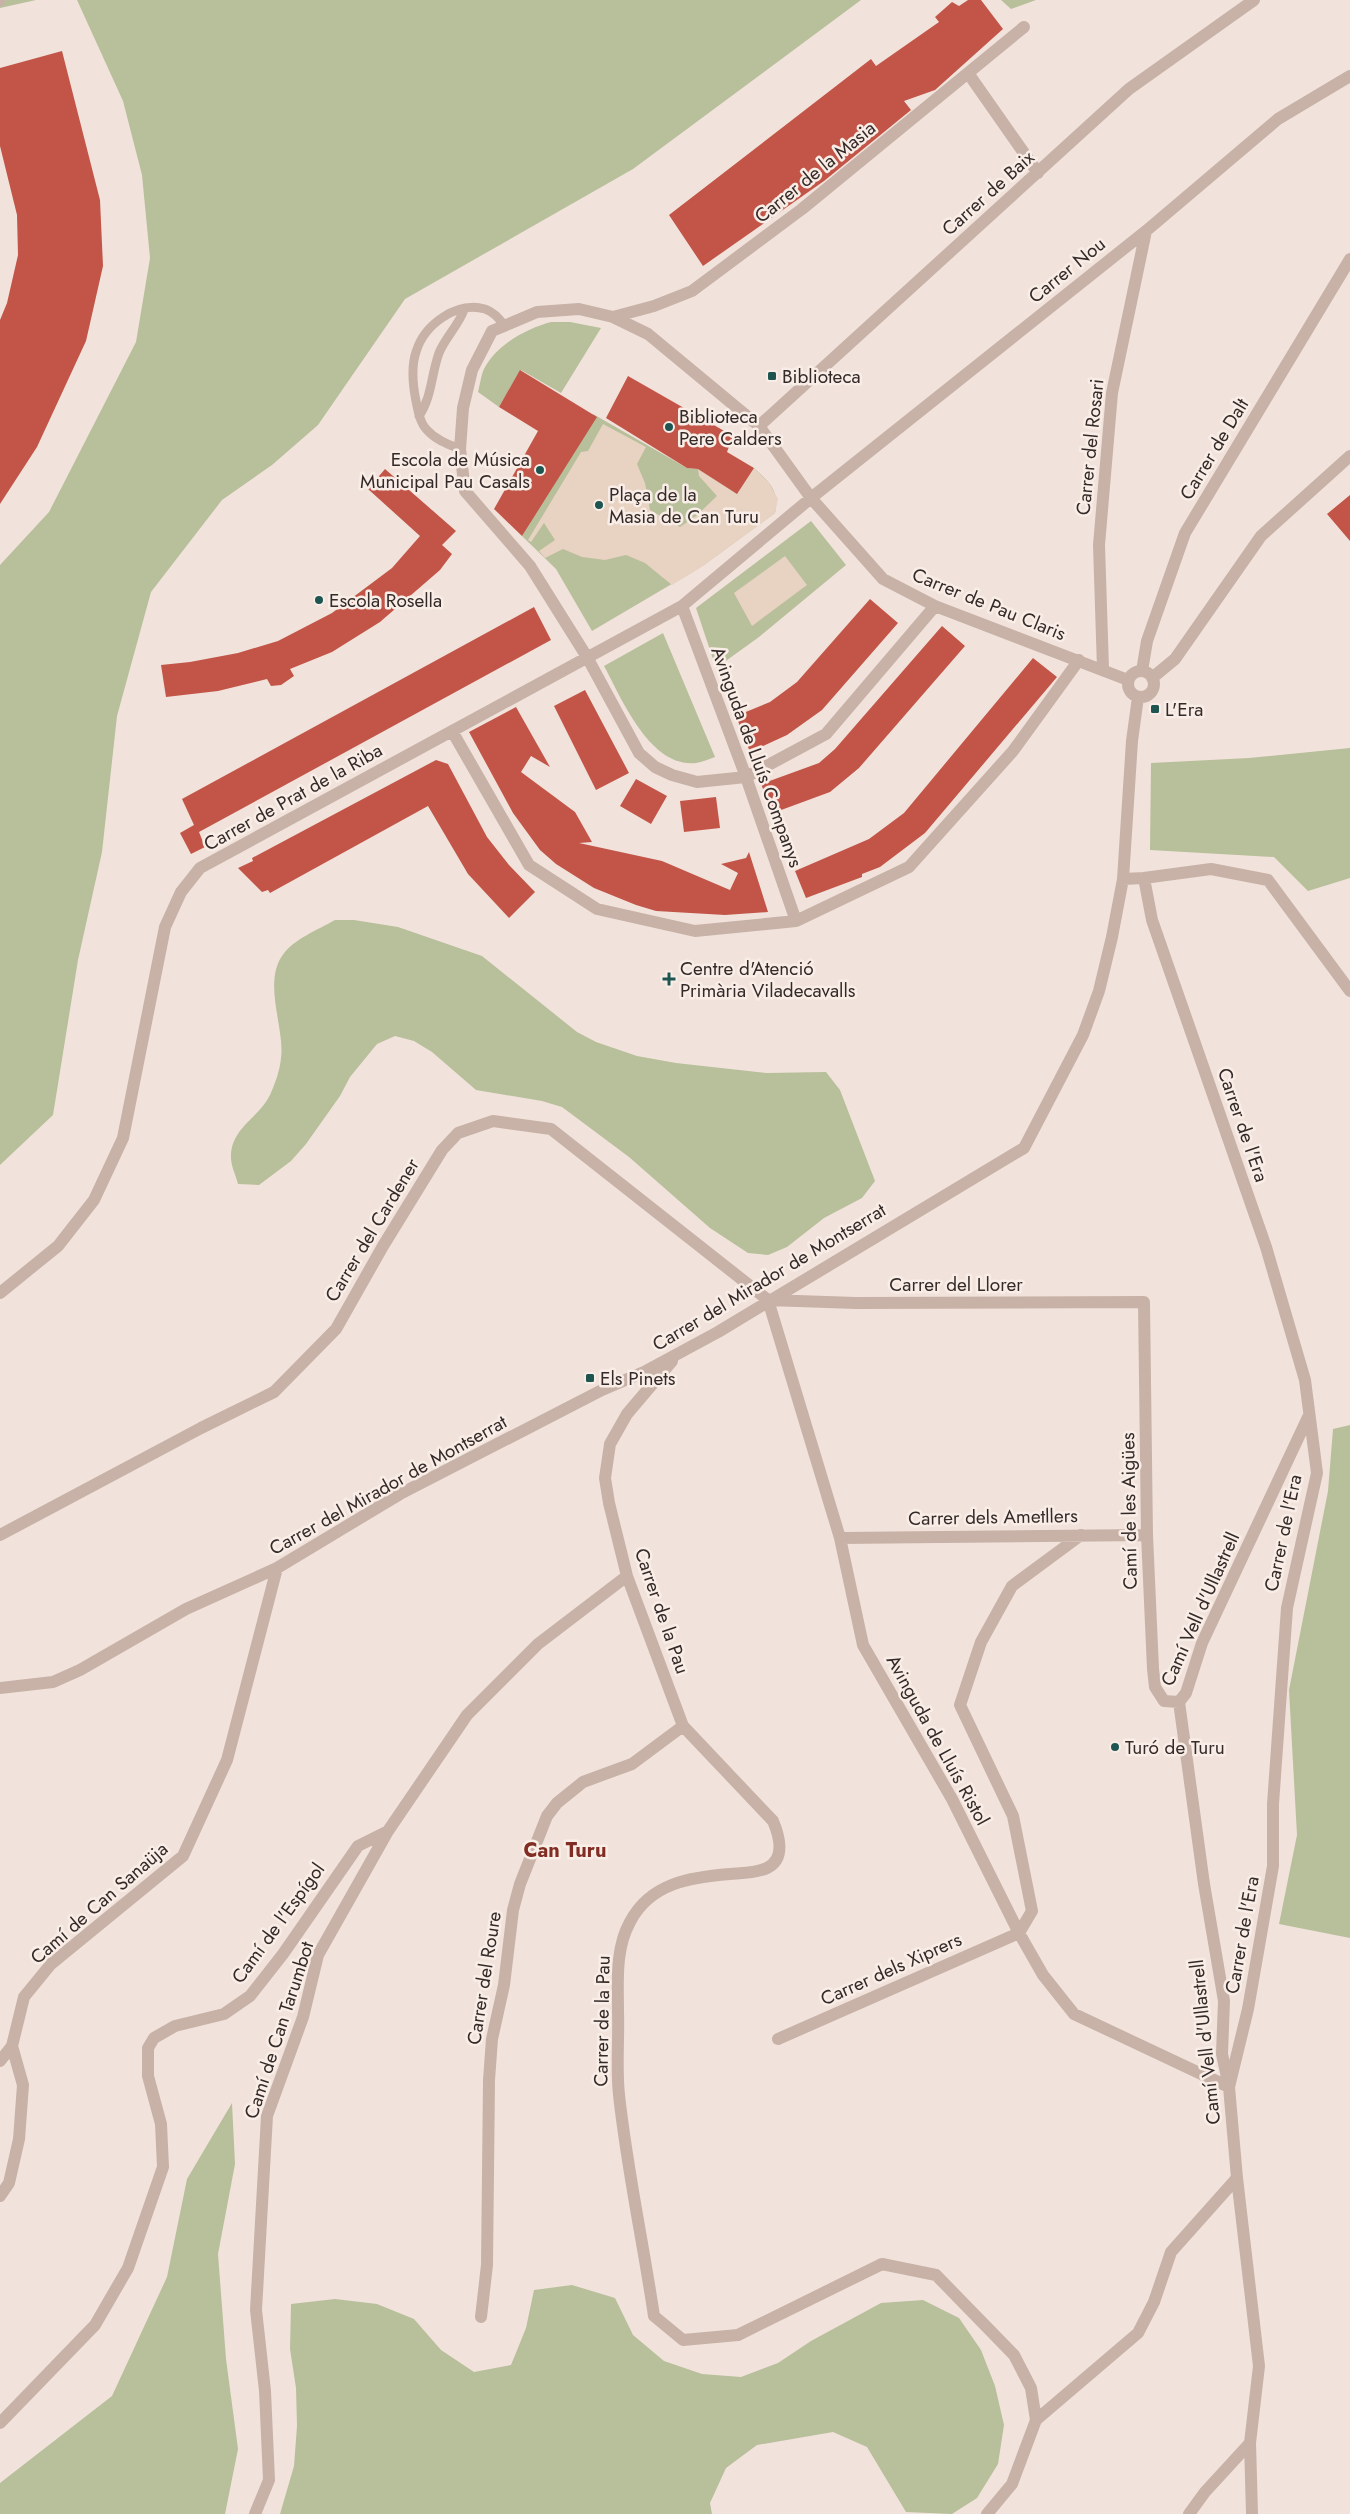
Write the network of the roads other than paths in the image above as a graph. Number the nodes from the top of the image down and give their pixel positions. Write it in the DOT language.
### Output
graph roads {
  1 [pos="1254,0"];
  2 [pos="1024,27"];
  3 [pos="968,73"];
  4 [pos="1350,76"];
  5 [pos="1038,173"];
  6 [pos="1146,231"];
  7 [pos="1350,259"];
  8 [pos="464,310"];
  9 [pos="613,318"];
  10 [pos="506,326"];
  11 [pos="419,416"];
  12 [pos="758,426"];
  13 [pos="460,450"];
  14 [pos="1350,456"];
  15 [pos="811,498"];
  16 [pos="682,606"];
  17 [pos="935,606"];
  18 [pos="587,657"];
  19 [pos="1079,660"];
  20 [pos="1103,669"];
  21 [pos="1147,675"];
  22 [pos="1128,680"];
  23 [pos="1138,697"];
  24 [pos="452,731"];
  25 [pos="746,777"];
  26 [pos="1144,878"];
  27 [pos="1123,880"];
  28 [pos="796,921"];
  29 [pos="1350,991"];
  30 [pos="0,1293"];
  31 [pos="768,1300"];
  32 [pos="1144,1302"];
  33 [pos="677,1355"];
  34 [pos="1309,1415"];
  35 [pos="0,1535"];
  36 [pos="1081,1535"];
  37 [pos="1147,1535"];
  38 [pos="840,1538"];
  39 [pos="277,1568"];
  40 [pos="627,1576"];
  41 [pos="0,1688"];
  42 [pos="1179,1702"];
  43 [pos="683,1726"];
  44 [pos="388,1831"];
  45 [pos="1019,1933"];
  46 [pos="778,2039"];
  47 [pos="12,2046"];
  48 [pos="0,2062"];
  49 [pos="1229,2088"];
  50 [pos="1237,2178"];
  51 [pos="0,2196"];
  52 [pos="481,2317"];
  53 [pos="1036,2420"];
  54 [pos="0,2423"];
  55 [pos="1250,2443"];
  56 [pos="255,2514"];
  57 [pos="987,2514"];
  58 [pos="1189,2514"];
  59 [pos="1252,2514"];
  1 -- 5 [label="street, Carrer de Baix"];
  2 -- 3 [label="street, Carrer de la Masia"];
  3 -- 5 [label="street"];
  3 -- 9 [label="street, Carrer de la Masia"];
  4 -- 6 [label="street, Carrer Nou"];
  5 -- 12 [label="street, Carrer de Baix"];
  6 -- 15 [label="street, Carrer Nou"];
  6 -- 20 [label="street, Carrer del Rosari"];
  7 -- 21 [label="street, Carrer de Dalt"];
  8 -- 10 [label="lane"];
  8 -- 11 [label="lane"];
  8 -- 11 [label="lane"];
  9 -- 10 [label="street, Carrer de Pau Claris"];
  9 -- 12 [label="street, Carrer de Pau Claris"];
  10 -- 13 [label="street, Carrer de Pau Claris"];
  11 -- 13 [label="lane"];
  12 -- 15 [label="street, Carrer de Pau Claris"];
  13 -- 18 [label="street, Carrer de Pau Claris"];
  14 -- 21 [label="street"];
  15 -- 16 [label="street, Carrer de Prat de la Riba"];
  15 -- 17 [label="street, Carrer de Pau Claris"];
  16 -- 18 [label="street, Carrer de Prat de la Riba"];
  16 -- 25 [label="street, Avinguda de Lluís Companys"];
  17 -- 19 [label="street, Carrer de Pau Claris"];
  17 -- 25 [label="street"];
  18 -- 24 [label="street, Carrer de Prat de la Riba"];
  18 -- 25 [label="street, Carrer de Pau Claris"];
  19 -- 20 [label="street, Carrer de Pau Claris"];
  19 -- 28 [label="street"];
  20 -- 22 [label="street, Carrer de Pau Claris"];
  21 -- 22 [label="street"];
  21 -- 23 [label="street"];
  22 -- 23 [label="street"];
  23 -- 27 [label="street, Carrer del Mirador de Montserrat"];
  24 -- 28 [label="street"];
  24 -- 30 [label="street, Carrer de Prat de la Riba"];
  25 -- 28 [label="street, Avinguda de Lluís Companys"];
  26 -- 27 [label="street"];
  26 -- 29 [label="street"];
  26 -- 34 [label="street, Carrer de l'Era"];
  27 -- 31 [label="street, Carrer del Mirador de Montserrat"];
  31 -- 32 [label="street, Carrer del Llorer"];
  31 -- 33 [label="street, Carrer del Mirador de Montserrat"];
  31 -- 35 [label="street, Carrer del Cardener"];
  31 -- 38 [label="street, Avinguda de Lluís Ristol"];
  32 -- 37 [label="street, Camí de les Aigües"];
  33 -- 39 [label="street, Carrer del Mirador de Montserrat"];
  33 -- 40 [label="street, Carrer de la Pau"];
  34 -- 42 [label="street, Camí Vell d'Ullastrell"];
  34 -- 49 [label="street, Carrer de l'Era"];
  36 -- 37 [label="street, Carrer dels Ametllers"];
  36 -- 38 [label="street, Carrer dels Ametllers"];
  36 -- 45 [label="street"];
  37 -- 42 [label="street, Camí de les Aigües"];
  38 -- 45 [label="street, Avinguda de Lluís Ristol"];
  39 -- 41 [label="street, Carrer del Mirador de Montserrat"];
  39 -- 47 [label="street, Camí de Can Sanaüja"];
  40 -- 43 [label="street, Carrer de la Pau"];
  40 -- 44 [label="street, Camí de Can Tarumbot"];
  42 -- 49 [label="street, Camí Vell d'Ullastrell"];
  43 -- 52 [label="street, Carrer del Roure"];
  43 -- 53 [label="street, Carrer de la Pau"];
  44 -- 54 [label="street, Camí de l'Espígol"];
  44 -- 56 [label="street, Camí de Can Tarumbot"];
  45 -- 46 [label="street, Carrer dels Xiprers"];
  45 -- 49 [label="street, Avinguda de Lluís Ristol"];
  47 -- 48 [label="street, Camí de Can Sanaüja"];
  47 -- 51 [label="street"];
  49 -- 50 [label="street, Camí Vell d'Ullastrell"];
  50 -- 53 [label="street"];
  50 -- 55 [label="street, Camí Vell d'Ullastrell"];
  53 -- 57 [label="street"];
  55 -- 58 [label="street"];
  55 -- 59 [label="street, Camí Vell d'Ullastrell"];
}
